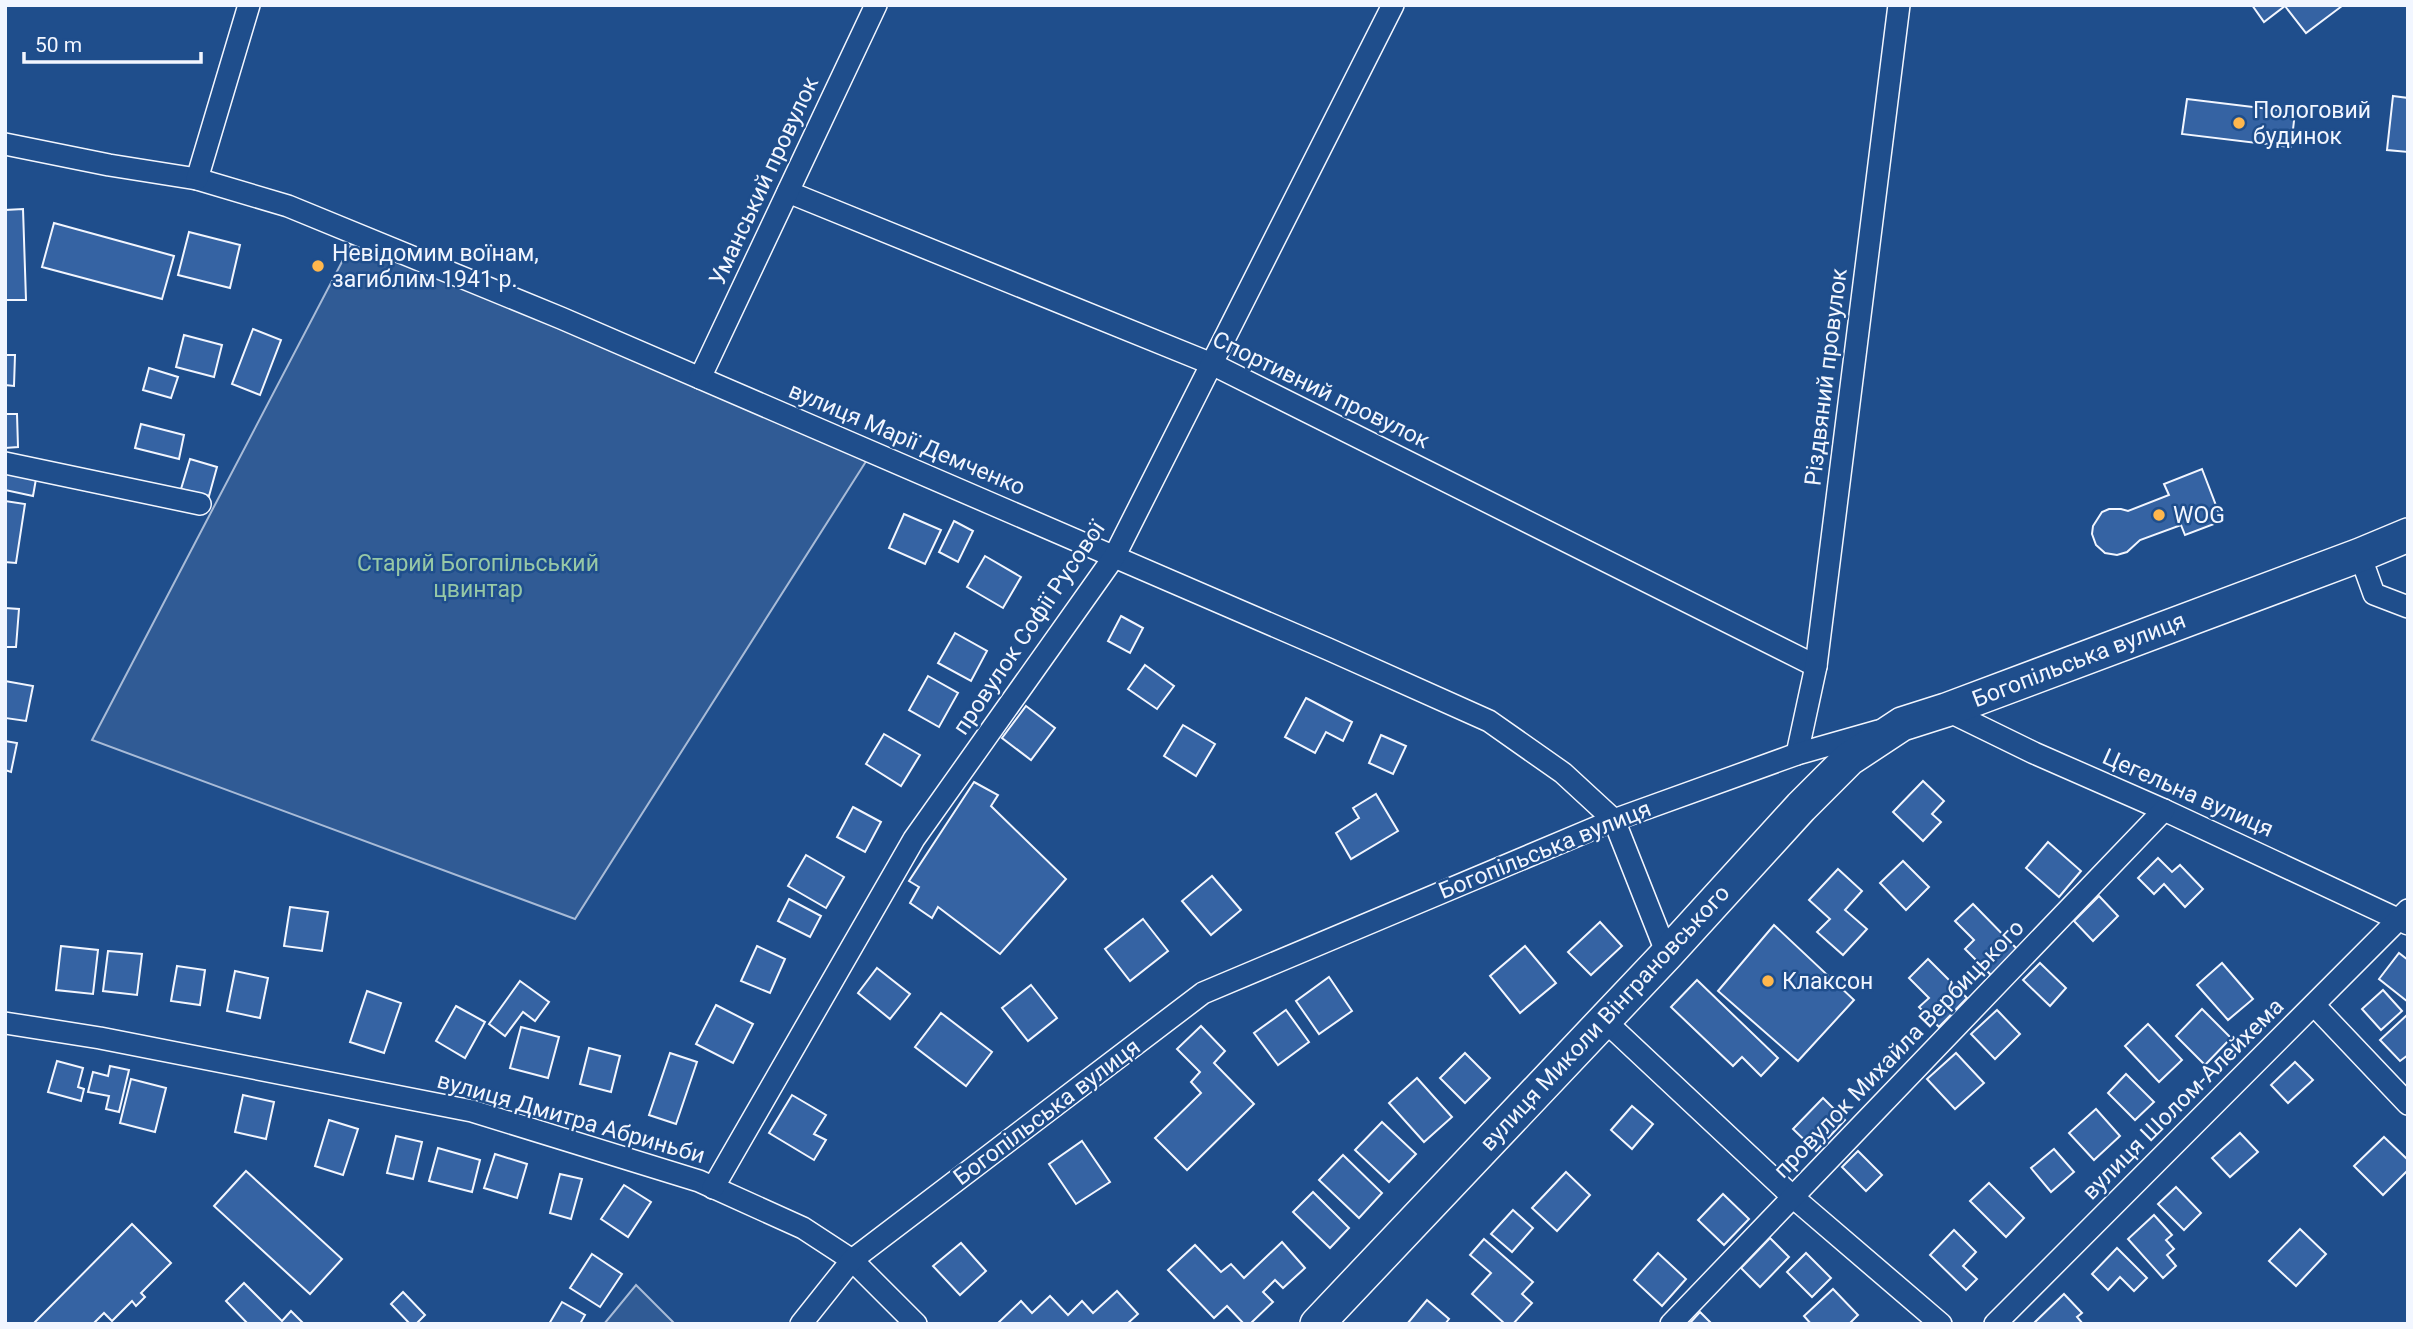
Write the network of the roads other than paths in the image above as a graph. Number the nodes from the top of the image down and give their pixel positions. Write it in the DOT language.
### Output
graph roads {
  1 [pos="249,5"];
  2 [pos="876,5"];
  3 [pos="1393,5"];
  4 [pos="1899,5"];
  5 [pos="5,145"];
  6 [pos="197,179"];
  7 [pos="788,192"];
  8 [pos="1212,364"];
  9 [pos="700,378"];
  10 [pos="5,463"];
  11 [pos="200,504"];
  12 [pos="2390,546"];
  13 [pos="1114,557"];
  14 [pos="2408,607"];
  15 [pos="1816,666"];
  16 [pos="1946,710"];
  17 [pos="1902,724"];
  18 [pos="1797,754"];
  19 [pos="2164,810"];
  20 [pos="1615,820"];
  21 [pos="2405,918"];
  22 [pos="1667,954"];
  23 [pos="2314,1005"];
  24 [pos="1604,1020"];
  25 [pos="5,1023"];
  26 [pos="2408,1104"];
  27 [pos="713,1188"];
  28 [pos="1794,1198"];
  29 [pos="852,1260"];
  30 [pos="801,1324"];
  31 [pos="916,1324"];
  32 [pos="1317,1324"];
  33 [pos="1671,1324"];
  34 [pos="1941,1324"];
  35 [pos="1995,1324"];
  1 -- 6 [label="street"];
  2 -- 7 [label="street, Уманський провулок"];
  3 -- 8 [label="street, провулок Софії Русової"];
  4 -- 15 [label="street, Різдвяний провулок"];
  5 -- 6 [label="street, вулиця Марії Демченко"];
  6 -- 9 [label="street, вулиця Марії Демченко"];
  7 -- 8 [label="street, Спортивний провулок"];
  7 -- 9 [label="street, Уманський провулок"];
  8 -- 13 [label="street, провулок Софії Русової"];
  8 -- 15 [label="street, Спортивний провулок"];
  9 -- 13 [label="street, вулиця Марії Демченко"];
  10 -- 11 [label="street"];
  12 -- 14 [label="street"];
  12 -- 16 [label="main road, Богопільська вулиця"];
  13 -- 20 [label="street, вулиця Марії Демченко"];
  13 -- 27 [label="street, провулок Софії Русової"];
  15 -- 18 [label="street, Різдвяний провулок"];
  16 -- 17 [label="main road, Богопільська вулиця"];
  16 -- 19 [label="street, Цегельна вулиця"];
  17 -- 18 [label="street, Богопільська вулиця"];
  17 -- 22 [label="main road, вулиця Миколи Вінграновського"];
  18 -- 20 [label="street, Богопільська вулиця"];
  19 -- 21 [label="street, Цегельна вулиця"];
  19 -- 28 [label="street, провулок Михайла Вербицького"];
  20 -- 22 [label="street, вулиця Марії Демченко"];
  20 -- 29 [label="street, Богопільська вулиця"];
  21 -- 23 [label="street, вулиця Шолом-Алейхема"];
  22 -- 24 [label="main road, вулиця Миколи Вінграновського"];
  23 -- 26 [label="street"];
  23 -- 35 [label="street, вулиця Шолом-Алейхема"];
  24 -- 28 [label="street"];
  24 -- 32 [label="main road, вулиця Миколи Вінграновського"];
  25 -- 27 [label="street, вулиця Дмитра Абриньби"];
  27 -- 29 [label="street, вулиця Дмитра Абриньби"];
  28 -- 33 [label="street, провулок Михайла Вербицького"];
  28 -- 34 [label="street"];
  29 -- 30 [label="street, Богопільська вулиця"];
  29 -- 31 [label="street, вулиця Дмитра Абриньби"];
}
